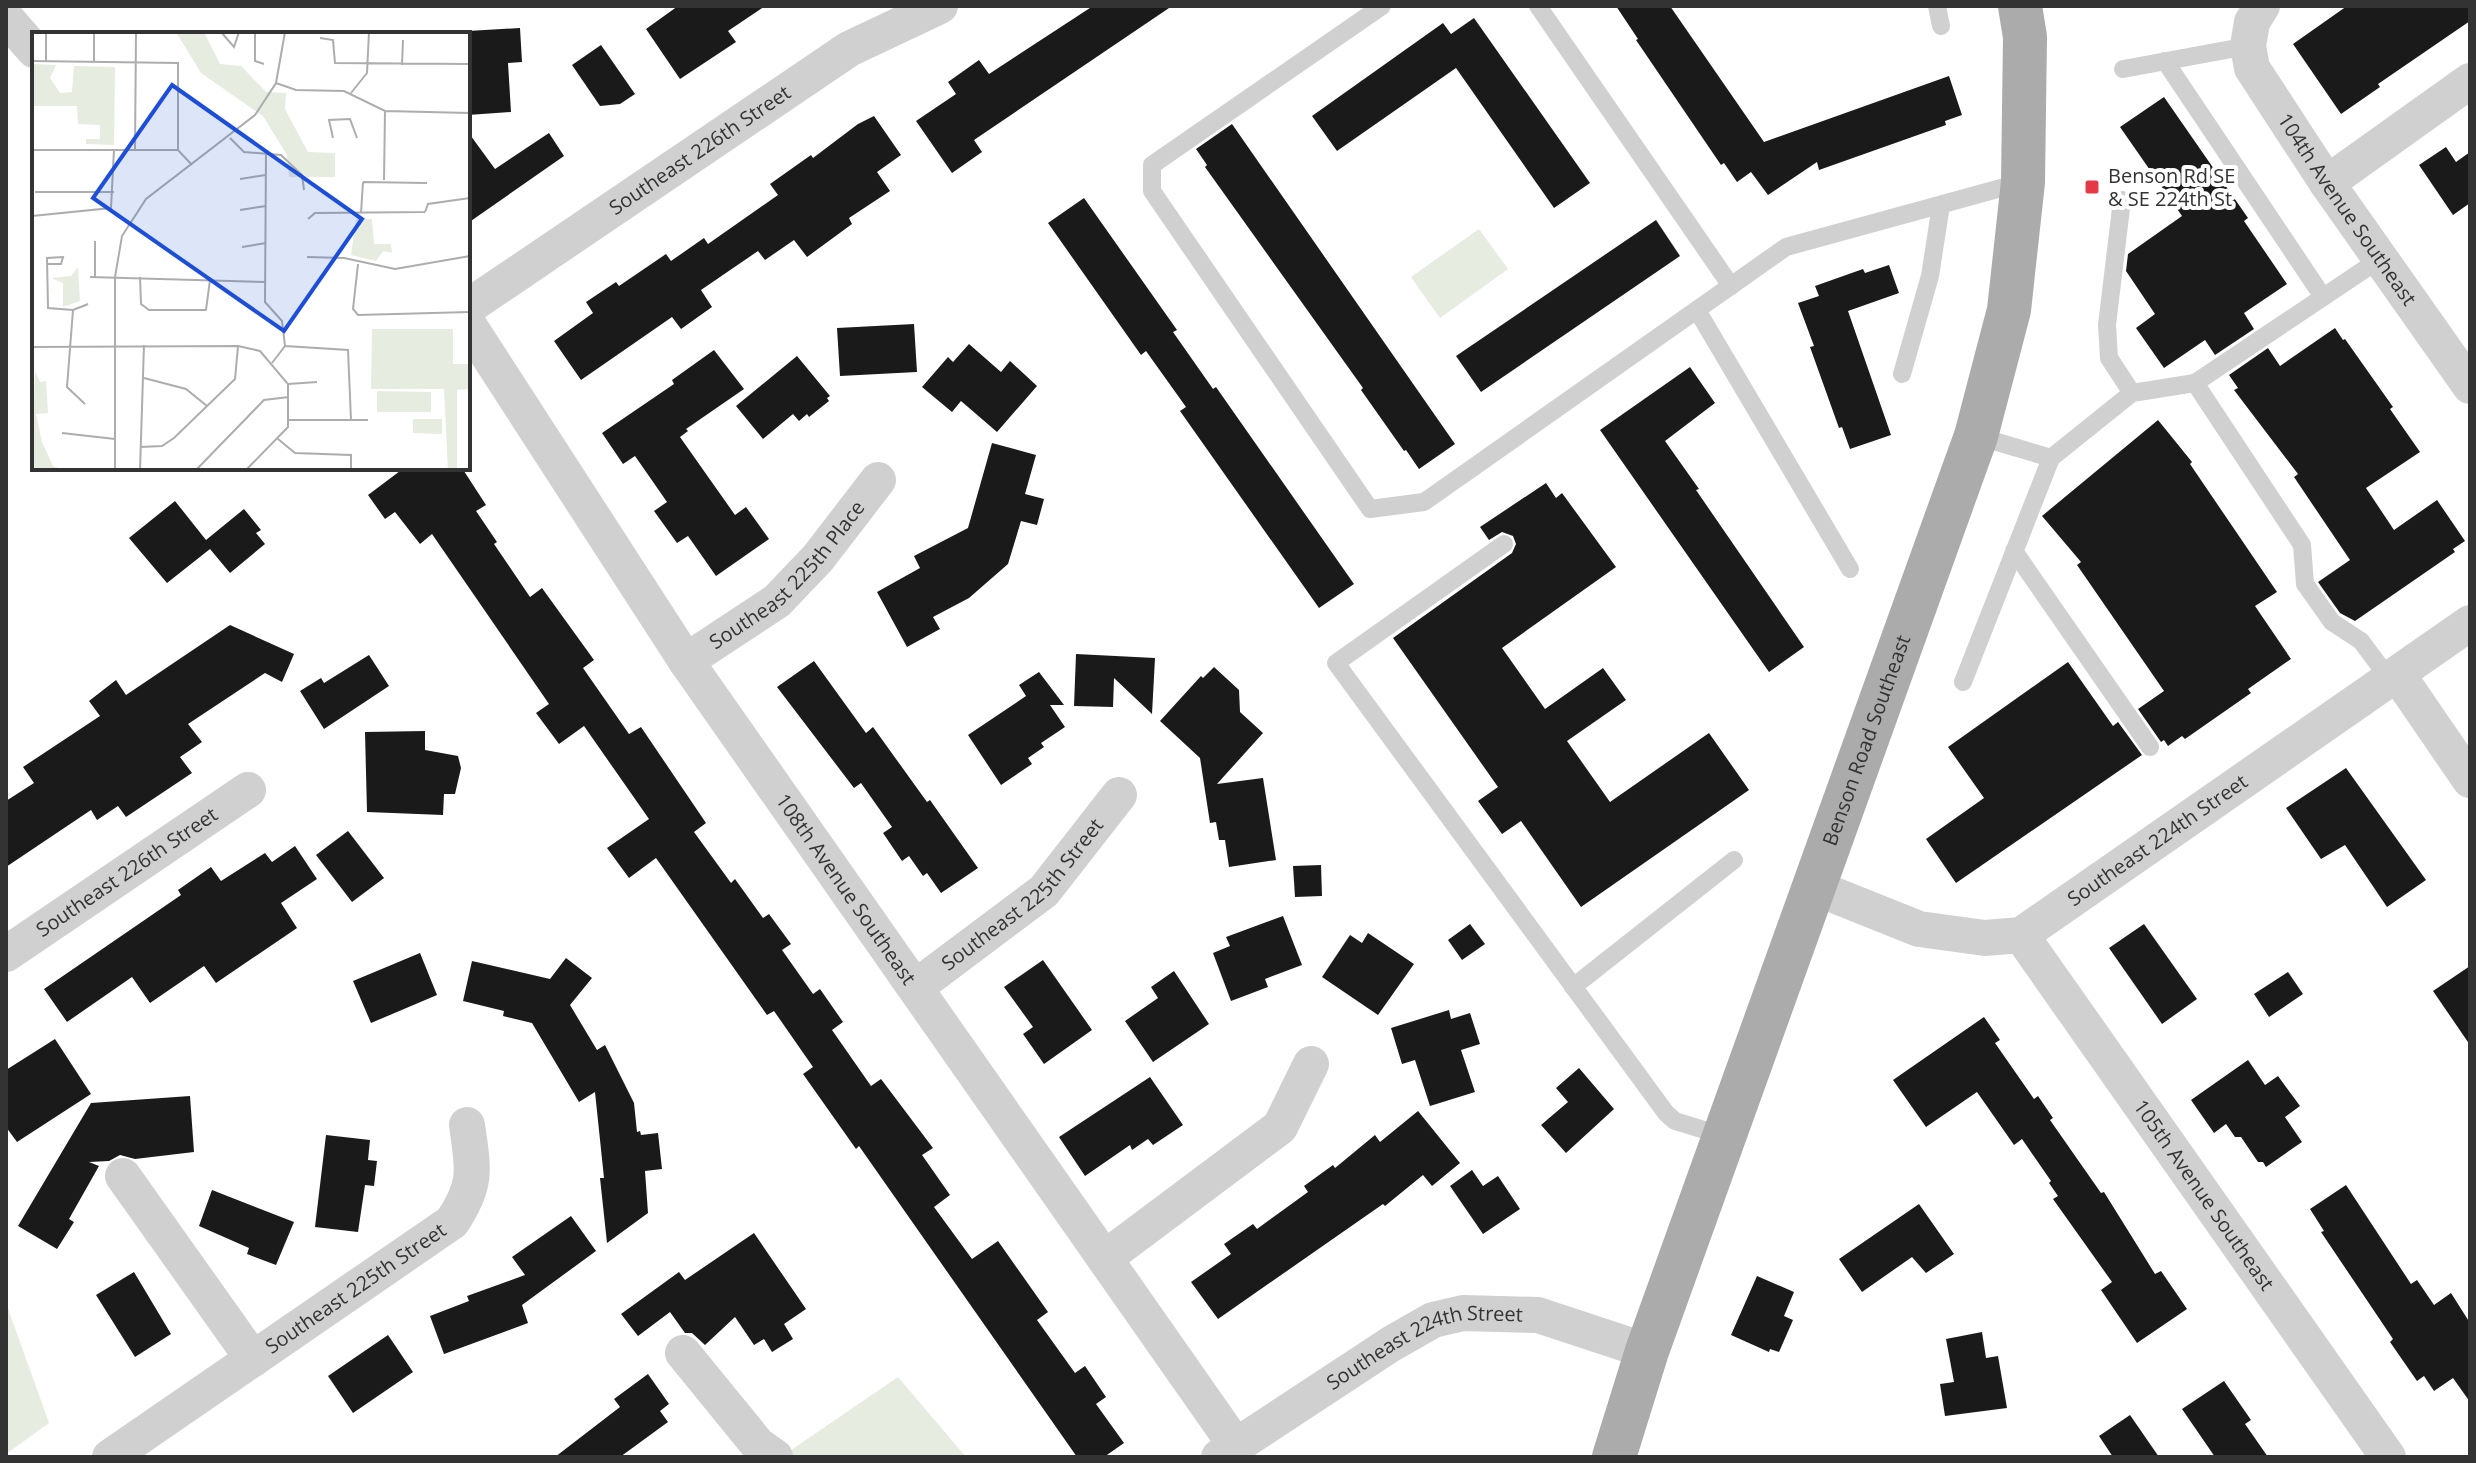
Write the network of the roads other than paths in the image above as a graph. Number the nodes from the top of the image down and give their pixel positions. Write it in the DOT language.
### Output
graph roads {
  1 [pos="940,6"];
  2 [pos="1382,6"];
  3 [pos="1538,6"];
  4 [pos="1937,6"];
  5 [pos="2020,6"];
  6 [pos="6,18"];
  7 [pos="2254,25"];
  8 [pos="1941,26"];
  9 [pos="32,48"];
  10 [pos="2165,61"];
  11 [pos="2123,69"];
  12 [pos="2470,81"];
  13 [pos="2023,182"];
  14 [pos="2327,183"];
  15 [pos="2122,200"];
  16 [pos="1941,205"];
  17 [pos="2380,259"];
  18 [pos="1731,286"];
  19 [pos="2323,297"];
  20 [pos="470,306"];
  21 [pos="1697,310"];
  22 [pos="470,327"];
  23 [pos="1902,374"];
  24 [pos="2195,383"];
  25 [pos="2470,386"];
  26 [pos="2132,393"];
  27 [pos="1976,436"];
  28 [pos="2051,458"];
  29 [pos="878,480"];
  30 [pos="1504,544"];
  31 [pos="2014,551"];
  32 [pos="1850,569"];
  33 [pos="2470,623"];
  34 [pos="686,661"];
  35 [pos="2394,677"];
  36 [pos="1963,682"];
  37 [pos="2150,747"];
  38 [pos="2470,780"];
  39 [pos="248,790"];
  40 [pos="1119,795"];
  41 [pos="1734,860"];
  42 [pos="1814,887"];
  43 [pos="2021,935"];
  44 [pos="6,954"];
  45 [pos="916,987"];
  46 [pos="1573,987"];
  47 [pos="1311,1064"];
  48 [pos="467,1125"];
  49 [pos="1724,1136"];
  50 [pos="123,1176"];
  51 [pos="1105,1258"];
  52 [pos="1647,1351"];
  53 [pos="683,1353"];
  54 [pos="253,1359"];
  55 [pos="1227,1452"];
  56 [pos="110,1457"];
  57 [pos="775,1457"];
  58 [pos="1614,1457"];
  59 [pos="2388,1457"];
  1 -- 20 [label="street, Southeast 226th Street"];
  2 -- 21 [label="lane"];
  3 -- 18 [label="lane"];
  4 -- 8 [label="lane"];
  5 -- 13 [label="main road, Benson Road Southeast"];
  6 -- 9 [label="street"];
  7 -- 10 [label="lane"];
  7 -- 14 [label="street, 104th Avenue Southeast"];
  10 -- 11 [label="lane"];
  10 -- 19 [label="lane"];
  12 -- 14 [label="street"];
  13 -- 16 [label="lane"];
  13 -- 27 [label="main road, Benson Road Southeast"];
  14 -- 17 [label="street, 104th Avenue Southeast"];
  15 -- 26 [label="lane"];
  16 -- 18 [label="lane"];
  16 -- 23 [label="lane"];
  17 -- 19 [label="lane"];
  17 -- 25 [label="street, 104th Avenue Southeast"];
  18 -- 21 [label="lane"];
  19 -- 24 [label="lane"];
  21 -- 32 [label="lane"];
  22 -- 34 [label="street, 108th Avenue Southeast"];
  24 -- 26 [label="lane"];
  24 -- 35 [label="lane"];
  26 -- 28 [label="lane"];
  27 -- 28 [label="lane"];
  27 -- 42 [label="main road, Benson Road Southeast"];
  28 -- 31 [label="lane"];
  29 -- 34 [label="street, Southeast 225th Place"];
  30 -- 46 [label="lane"];
  31 -- 36 [label="lane"];
  31 -- 37 [label="lane"];
  33 -- 35 [label="street, Southeast 224th Street"];
  34 -- 45 [label="street, 108th Avenue Southeast"];
  35 -- 38 [label="street"];
  35 -- 43 [label="street, Southeast 224th Street"];
  39 -- 44 [label="street, Southeast 226th Street"];
  40 -- 45 [label="street, Southeast 225th Street"];
  41 -- 46 [label="lane"];
  42 -- 43 [label="street"];
  42 -- 49 [label="main road, Benson Road Southeast"];
  43 -- 59 [label="street, 105th Avenue Southeast"];
  45 -- 51 [label="street, 108th Avenue Southeast"];
  46 -- 49 [label="lane"];
  47 -- 51 [label="street"];
  48 -- 54 [label="street, Southeast 225th Street"];
  49 -- 52 [label="main road, Benson Road Southeast"];
  50 -- 54 [label="street, Southeast 225th Street"];
  51 -- 55 [label="street, 108th Avenue Southeast"];
  52 -- 55 [label="street, Southeast 224th Street"];
  52 -- 58 [label="main road, Benson Road Southeast"];
  53 -- 57 [label="street"];
  54 -- 56 [label="street, Southeast 225th Street"];
}
